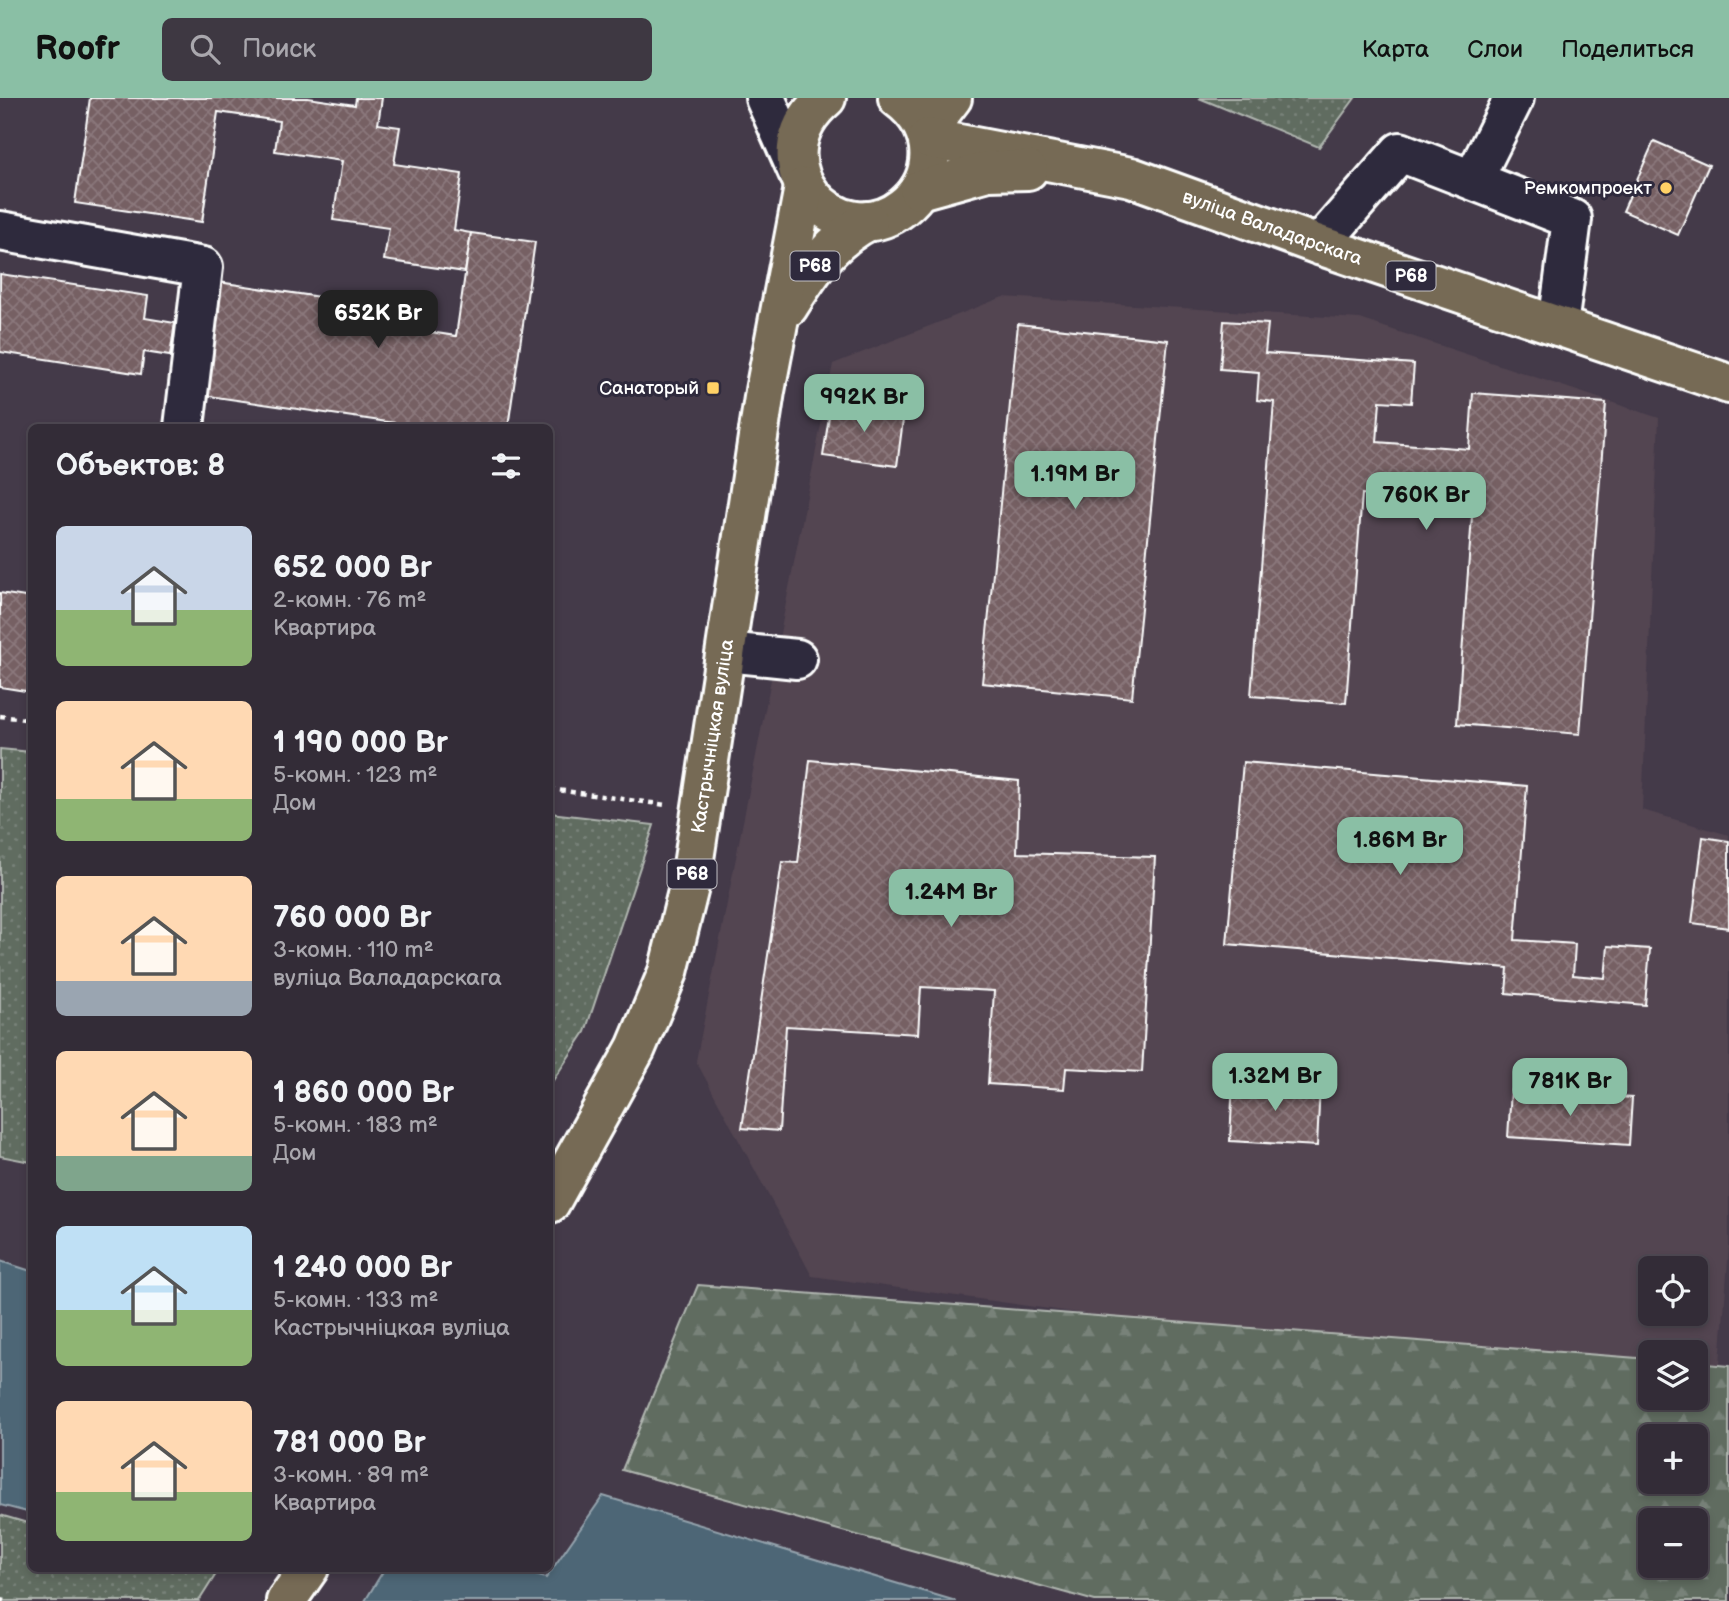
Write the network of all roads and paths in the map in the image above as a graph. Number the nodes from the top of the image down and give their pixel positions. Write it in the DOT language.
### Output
graph roads {
  1 [pos="765,98"];
  2 [pos="827,98"];
  3 [pos="898,98"];
  4 [pos="952,98"];
  5 [pos="1514,98"];
  6 [pos="927,135"];
  7 [pos="1093,169"];
  8 [pos="801,180"];
  9 [pos="1473,180"];
  10 [pos="919,190"];
  11 [pos="869,221"];
  12 [pos="0,231"];
  13 [pos="1319,245"];
  14 [pos="777,325"];
  15 [pos="1558,326"];
  16 [pos="1729,384"];
  17 [pos="184,424"];
  18 [pos="726,652"];
  19 [pos="797,659"];
  20 [pos="0,716"];
  21 [pos="28,720"];
  22 [pos="553,789"];
  23 [pos="671,805"];
  24 [pos="553,1198"];
  25 [pos="306,1572"];
  26 [pos="286,1601"];
  1 -- 8 [label="street"];
  2 -- 8 [label="main road, Р68"];
  3 -- 6 [label="main road"];
  4 -- 6 [label="main road"];
  5 -- 9 [label="street"];
  6 -- 7 [label="main road, вуліца Валадарскага / Р68"];
  6 -- 10 [label="main road"];
  7 -- 10 [label="main road, вуліца Валадарскага / Р68"];
  7 -- 13 [label="main road, вуліца Валадарскага / Р68"];
  8 -- 11 [label="main road"];
  8 -- 14 [label="main road, Кастрычніцкая вуліца / Р68"];
  9 -- 13 [label="street"];
  9 -- 15 [label="street"];
  10 -- 11 [label="main road, Р68"];
  11 -- 14 [label="main road, Кастрычніцкая вуліца / Р68"];
  12 -- 17 [label="street"];
  13 -- 15 [label="main road, вуліца Валадарскага / Р68"];
  14 -- 18 [label="main road, Кастрычніцкая вуліца / Р68"];
  15 -- 16 [label="main road, вуліца Валадарскага / Р68"];
  18 -- 19 [label="street"];
  18 -- 24 [label="main road, Кастрычніцкая вуліца / Р68"];
  20 -- 21 [label="path"];
  22 -- 23 [label="path"];
  25 -- 26 [label="main road"];
}
